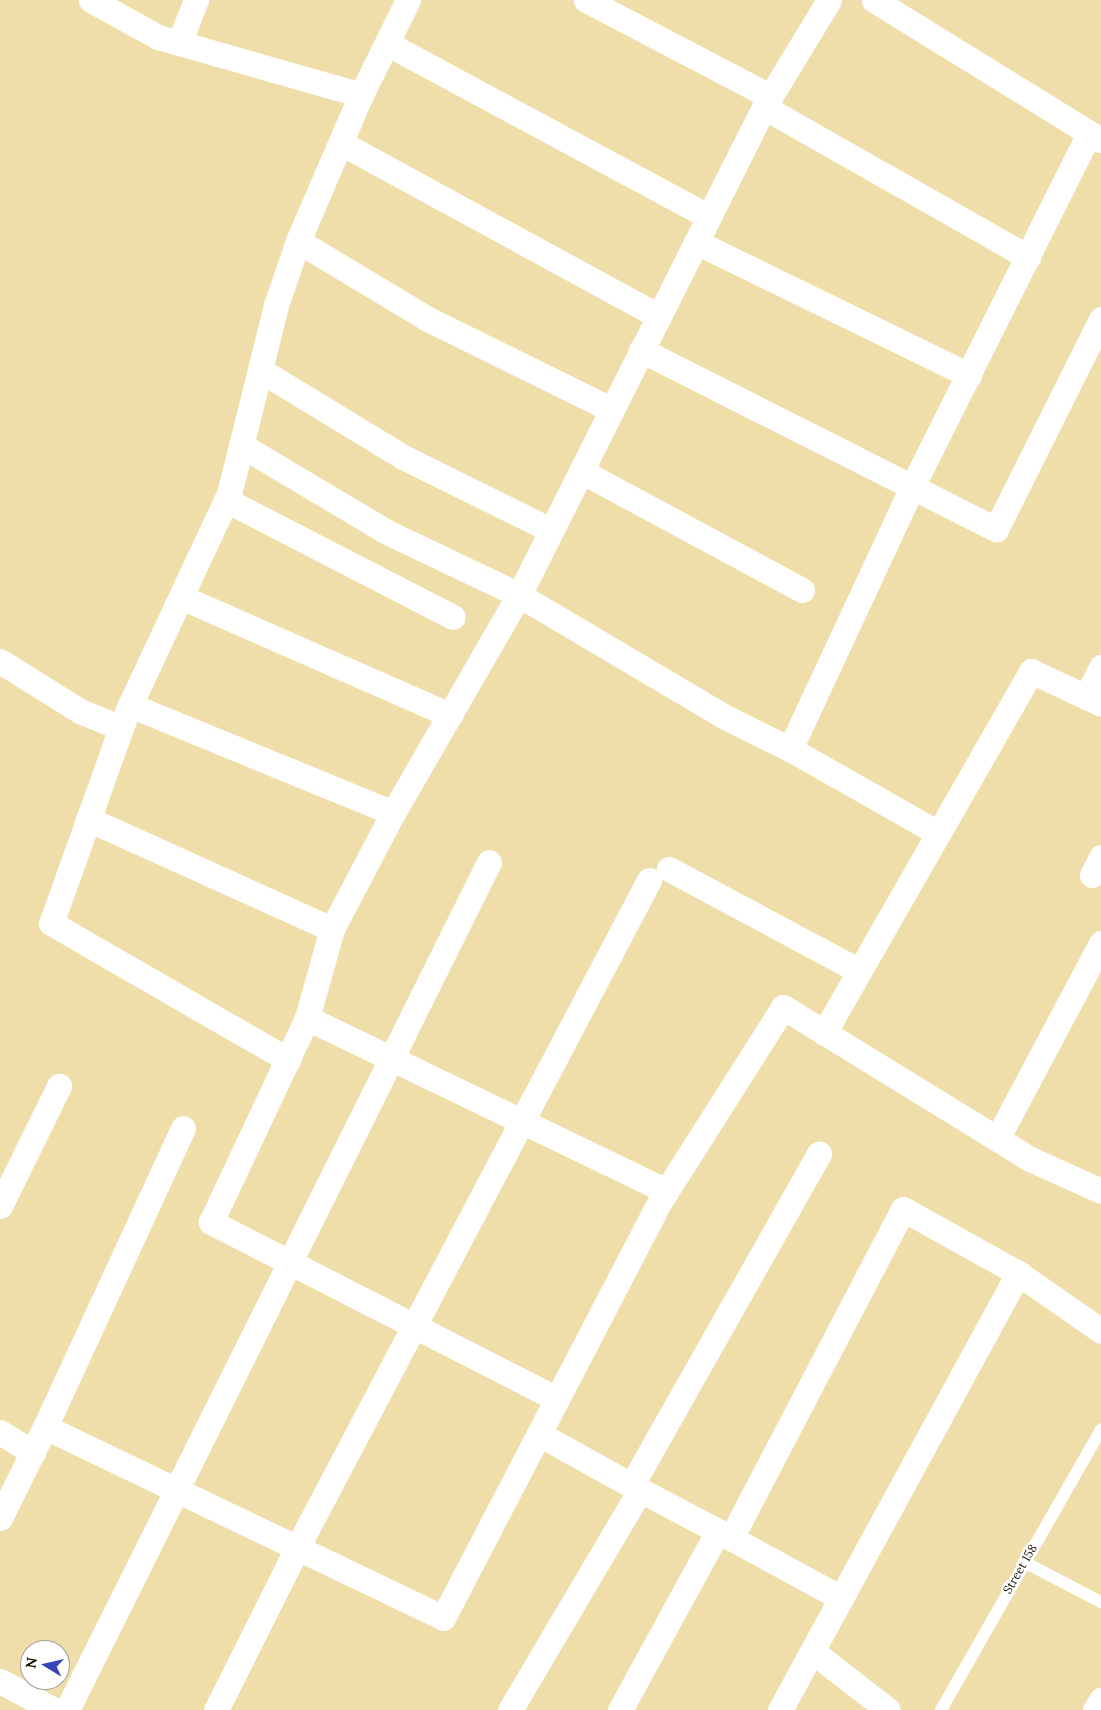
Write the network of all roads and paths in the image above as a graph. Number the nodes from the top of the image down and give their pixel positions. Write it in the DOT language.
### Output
graph roads {
  1 [pos="91,0"];
  2 [pos="196,0"];
  3 [pos="408,0"];
  4 [pos="586,0"];
  5 [pos="829,0"];
  6 [pos="874,0"];
  7 [pos="179,43"];
  8 [pos="388,44"];
  9 [pos="361,94"];
  10 [pos="767,101"];
  11 [pos="1095,137"];
  12 [pos="341,143"];
  13 [pos="708,216"];
  14 [pos="298,241"];
  15 [pos="696,242"];
  16 [pos="1028,257"];
  17 [pos="658,316"];
  18 [pos="1101,319"];
  19 [pos="641,350"];
  20 [pos="260,370"];
  21 [pos="969,375"];
  22 [pos="612,410"];
  23 [pos="241,445"];
  24 [pos="581,471"];
  25 [pos="912,487"];
  26 [pos="226,500"];
  27 [pos="551,530"];
  28 [pos="802,590"];
  29 [pos="519,594"];
  30 [pos="181,597"];
  31 [pos="453,617"];
  32 [pos="0,661"];
  33 [pos="1101,668"];
  34 [pos="1094,701"];
  35 [pos="130,704"];
  36 [pos="450,715"];
  37 [pos="120,728"];
  38 [pos="790,748"];
  39 [pos="393,813"];
  40 [pos="88,819"];
  41 [pos="938,833"];
  42 [pos="489,862"];
  43 [pos="332,929"];
  44 [pos="1101,943"];
  45 [pos="859,971"];
  46 [pos="307,1018"];
  47 [pos="824,1033"];
  48 [pos="391,1058"];
  49 [pos="288,1060"];
  50 [pos="60,1086"];
  51 [pos="522,1121"];
  52 [pos="183,1128"];
  53 [pos="997,1139"];
  54 [pos="819,1154"];
  55 [pos="666,1191"];
  56 [pos="1101,1191"];
  57 [pos="0,1206"];
  58 [pos="289,1262"];
  59 [pos="1018,1273"];
  60 [pos="414,1326"];
  61 [pos="1101,1331"];
  62 [pos="557,1399"];
  63 [pos="45,1427"];
  64 [pos="1101,1428"];
  65 [pos="0,1432"];
  66 [pos="539,1434"];
  67 [pos="33,1453"];
  68 [pos="636,1488"];
  69 [pos="175,1490"];
  70 [pos="0,1518"];
  71 [pos="725,1535"];
  72 [pos="297,1548"];
  73 [pos="1024,1562"];
  74 [pos="841,1598"];
  75 [pos="1101,1602"];
  76 [pos="812,1651"];
  77 [pos="0,1681"];
  78 [pos="1101,1700"];
  79 [pos="54,1710"];
  80 [pos="67,1710"];
  81 [pos="216,1710"];
  82 [pos="510,1710"];
  83 [pos="620,1710"];
  84 [pos="780,1710"];
  85 [pos="888,1710"];
  86 [pos="941,1710"];
  87 [pos="1095,1710"];
  1 -- 7 [label="street"];
  2 -- 7 [label="street"];
  3 -- 8 [label="street"];
  4 -- 10 [label="street"];
  5 -- 10 [label="street"];
  6 -- 11 [label="street"];
  7 -- 9 [label="street"];
  8 -- 9 [label="street"];
  8 -- 13 [label="street"];
  9 -- 12 [label="street"];
  10 -- 13 [label="street"];
  10 -- 16 [label="street"];
  11 -- 16 [label="street"];
  12 -- 14 [label="street"];
  12 -- 17 [label="street"];
  13 -- 15 [label="street"];
  14 -- 20 [label="street"];
  14 -- 22 [label="street"];
  15 -- 17 [label="street"];
  15 -- 21 [label="street"];
  16 -- 21 [label="street"];
  17 -- 19 [label="street"];
  18 -- 25 [label="street"];
  19 -- 22 [label="street"];
  19 -- 25 [label="street"];
  20 -- 23 [label="street"];
  20 -- 27 [label="street"];
  21 -- 25 [label="street"];
  22 -- 24 [label="street"];
  23 -- 26 [label="street"];
  23 -- 29 [label="street"];
  24 -- 27 [label="street"];
  24 -- 28 [label="street"];
  25 -- 38 [label="street"];
  26 -- 30 [label="street"];
  26 -- 31 [label="street"];
  27 -- 29 [label="street"];
  29 -- 36 [label="street"];
  29 -- 38 [label="street"];
  30 -- 35 [label="street"];
  30 -- 36 [label="street"];
  32 -- 37 [label="street"];
  33 -- 34 [label="street"];
  34 -- 41 [label="street"];
  35 -- 37 [label="street"];
  35 -- 39 [label="street"];
  36 -- 39 [label="street"];
  37 -- 40 [label="street"];
  38 -- 41 [label="street"];
  39 -- 43 [label="street"];
  40 -- 43 [label="street"];
  40 -- 49 [label="street"];
  41 -- 45 [label="street"];
  42 -- 48 [label="street"];
  43 -- 46 [label="street"];
  44 -- 53 [label="street"];
  45 -- 47 [label="street"];
  45 -- 51 [label="street"];
  46 -- 48 [label="street"];
  46 -- 49 [label="street"];
  47 -- 53 [label="street"];
  47 -- 55 [label="street"];
  48 -- 51 [label="street"];
  48 -- 58 [label="street"];
  49 -- 58 [label="street"];
  50 -- 57 [label="street"];
  51 -- 55 [label="street"];
  51 -- 60 [label="street"];
  52 -- 63 [label="street"];
  53 -- 56 [label="street"];
  54 -- 68 [label="street"];
  55 -- 62 [label="street"];
  58 -- 60 [label="street"];
  58 -- 69 [label="street"];
  59 -- 61 [label="street"];
  59 -- 71 [label="street"];
  59 -- 74 [label="street"];
  60 -- 62 [label="street"];
  60 -- 72 [label="street"];
  62 -- 66 [label="street"];
  63 -- 67 [label="street"];
  63 -- 69 [label="street"];
  64 -- 73 [label="lane, Street 158"];
  65 -- 67 [label="street"];
  66 -- 68 [label="street"];
  66 -- 72 [label="street"];
  67 -- 70 [label="street"];
  68 -- 71 [label="street"];
  68 -- 82 [label="street"];
  69 -- 72 [label="street"];
  69 -- 80 [label="street"];
  71 -- 74 [label="street"];
  71 -- 83 [label="street"];
  72 -- 81 [label="street"];
  73 -- 75 [label="lane"];
  73 -- 86 [label="lane, Street 158"];
  74 -- 76 [label="street"];
  76 -- 84 [label="street"];
  76 -- 85 [label="street"];
  77 -- 79 [label="street"];
  78 -- 87 [label="street"];
}
